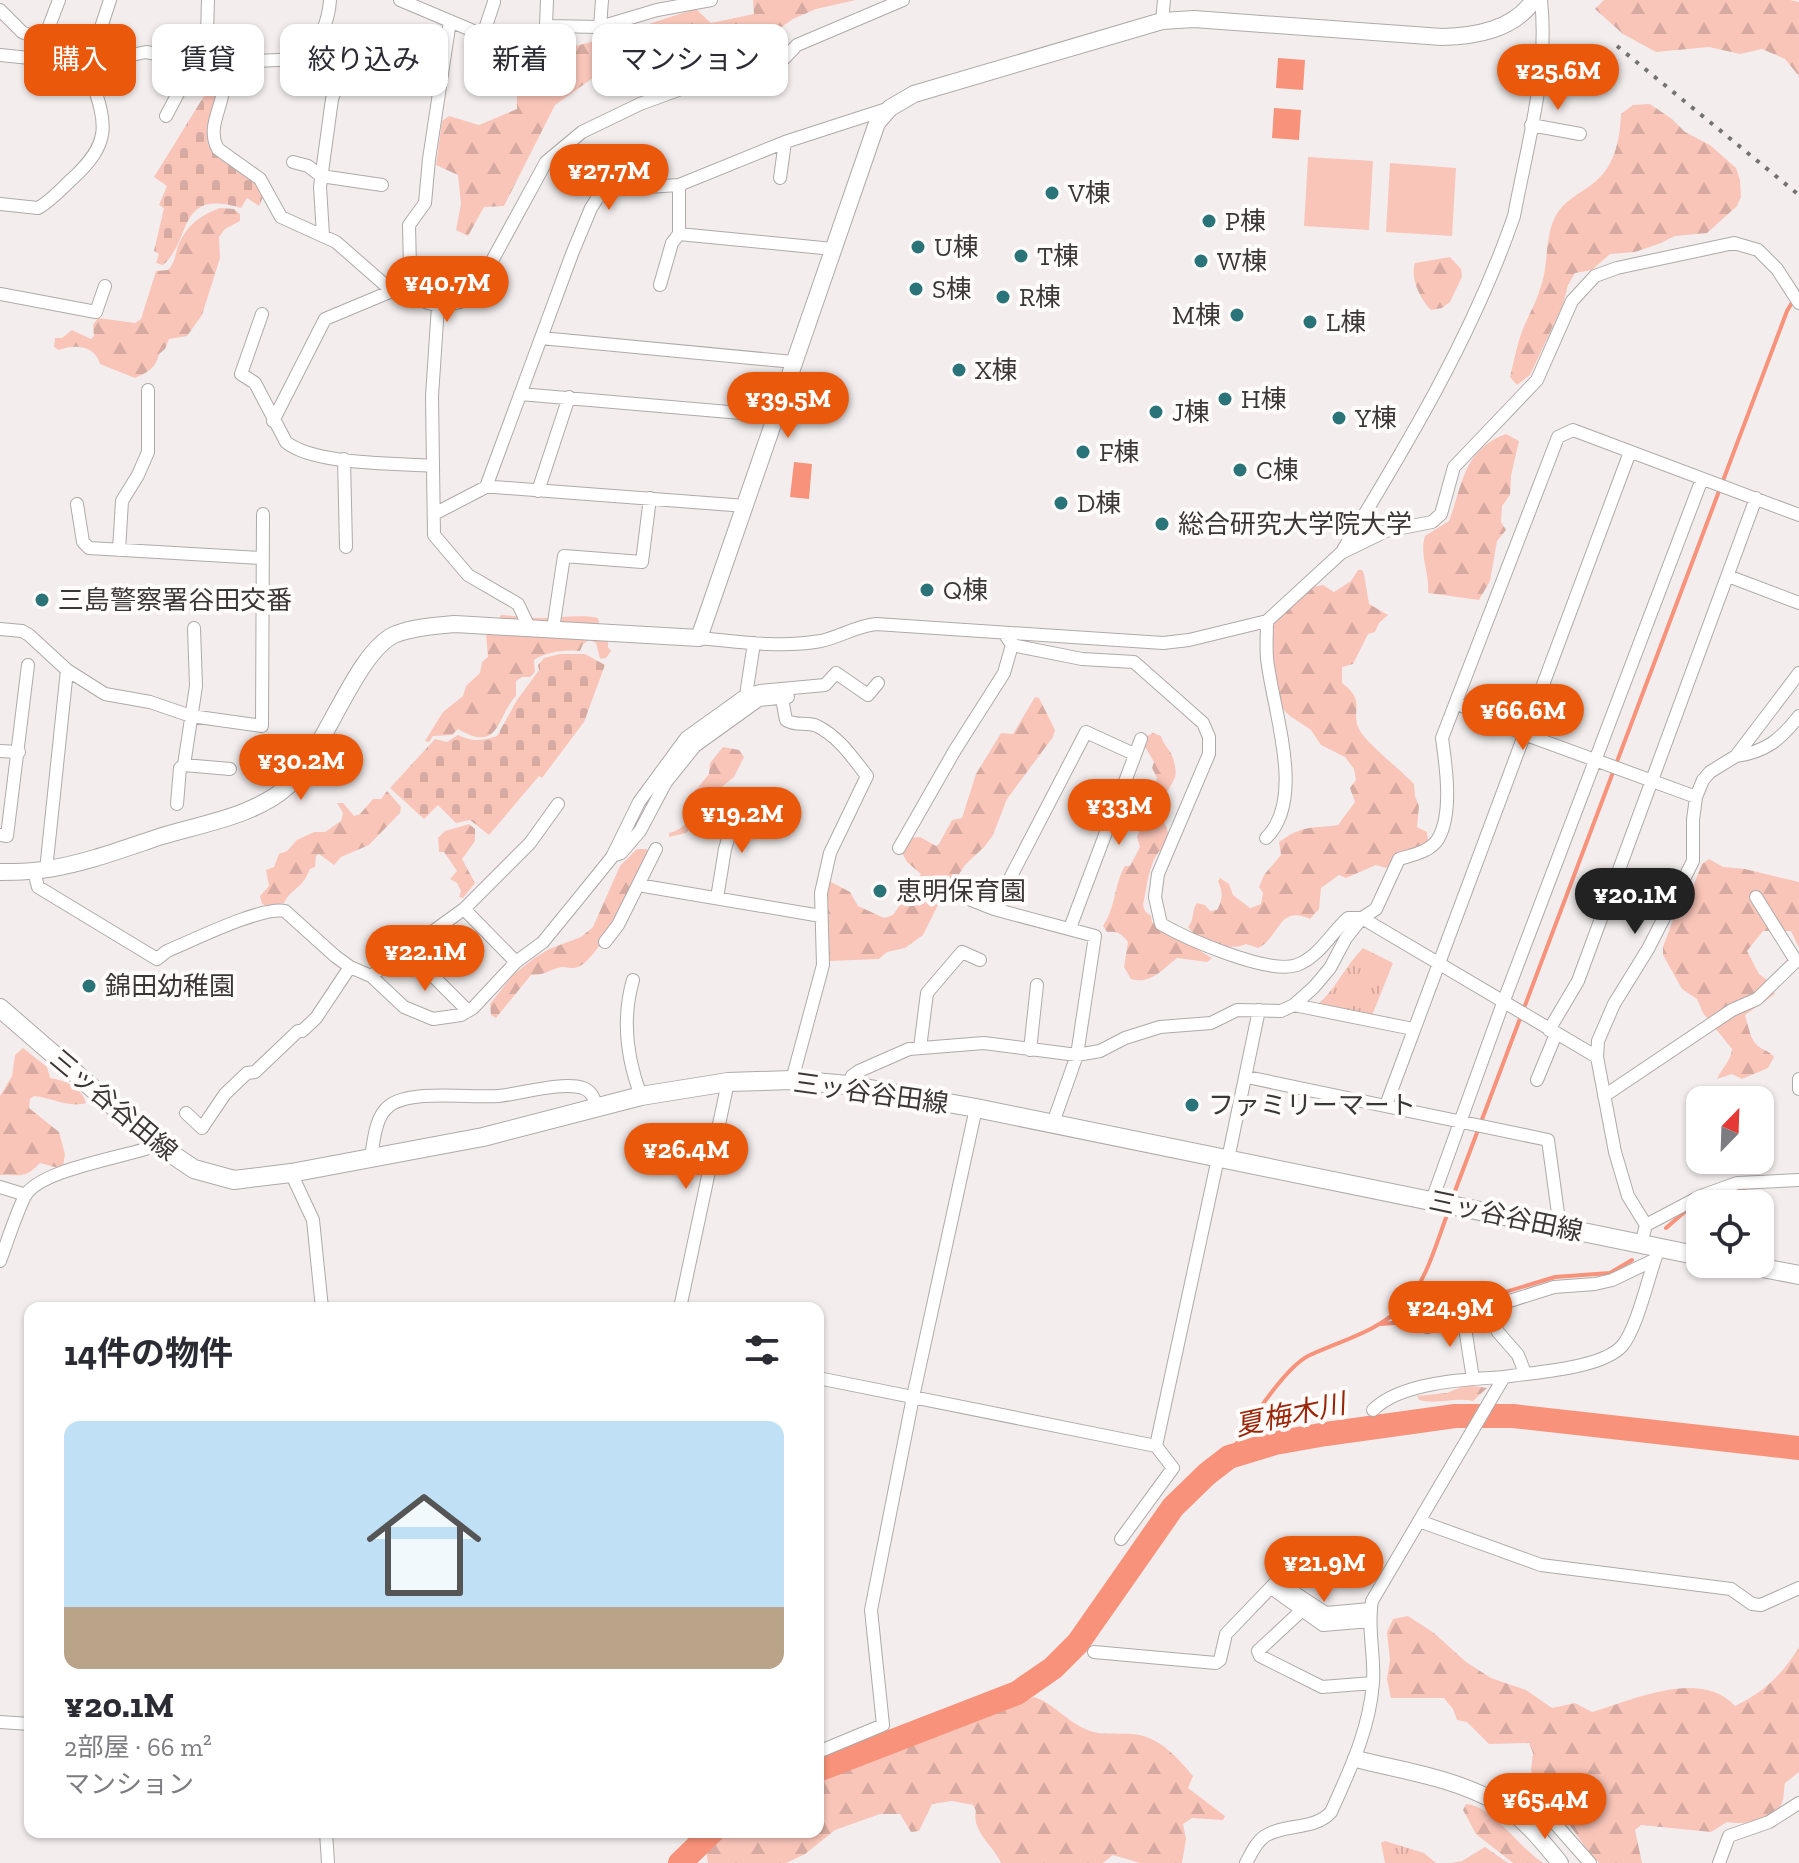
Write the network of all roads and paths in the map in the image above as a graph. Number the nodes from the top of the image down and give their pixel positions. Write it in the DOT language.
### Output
graph roads {
  1 [pos="59,0"];
  2 [pos="110,0"];
  3 [pos="208,0"];
  4 [pos="330,0"];
  5 [pos="400,0"];
  6 [pos="547,0"];
  7 [pos="602,0"];
  8 [pos="711,0"];
  9 [pos="903,0"];
  10 [pos="1164,0"];
  11 [pos="1534,0"];
  12 [pos="1541,0"];
  13 [pos="494,2"];
  14 [pos="657,5"];
  15 [pos="885,5"];
  16 [pos="0,10"];
  17 [pos="450,21"];
  18 [pos="1162,21"];
  19 [pos="50,24"];
  20 [pos="102,24"];
  21 [pos="207,24"];
  22 [pos="600,24"];
  23 [pos="608,24"];
  24 [pos="592,27"];
  25 [pos="24,33"];
  26 [pos="0,55"];
  27 [pos="24,57"];
  28 [pos="264,61"];
  29 [pos="97,96"];
  30 [pos="176,96"];
  31 [pos="222,96"];
  32 [pos="333,96"];
  33 [pos="890,108"];
  34 [pos="166,116"];
  35 [pos="1531,125"];
  36 [pos="1580,134"];
  37 [pos="785,142"];
  38 [pos="293,162"];
  39 [pos="321,176"];
  40 [pos="780,178"];
  41 [pos="382,185"];
  42 [pos="679,185"];
  43 [pos="0,204"];
  44 [pos="679,234"];
  45 [pos="323,235"];
  46 [pos="833,249"];
  47 [pos="660,285"];
  48 [pos="105,286"];
  49 [pos="397,293"];
  50 [pos="0,294"];
  51 [pos="1799,303"];
  52 [pos="438,306"];
  53 [pos="262,314"];
  54 [pos="541,338"];
  55 [pos="794,362"];
  56 [pos="148,390"];
  57 [pos="520,394"];
  58 [pos="569,397"];
  59 [pos="775,416"];
  60 [pos="273,421"];
  61 [pos="1630,452"];
  62 [pos="344,459"];
  63 [pos="433,466"];
  64 [pos="1702,479"];
  65 [pos="486,487"];
  66 [pos="538,491"];
  67 [pos="650,498"];
  68 [pos="1756,498"];
  69 [pos="77,504"];
  70 [pos="746,506"];
  71 [pos="263,514"];
  72 [pos="434,514"];
  73 [pos="1799,515"];
  74 [pos="346,547"];
  75 [pos="119,550"];
  76 [pos="1341,553"];
  77 [pos="261,558"];
  78 [pos="1728,576"];
  79 [pos="1799,603"];
  80 [pos="1267,621"];
  81 [pos="529,627"];
  82 [pos="194,628"];
  83 [pos="0,629"];
  84 [pos="553,629"];
  85 [pos="1004,633"];
  86 [pos="699,638"];
  87 [pos="754,643"];
  88 [pos="1012,645"];
  89 [pos="28,665"];
  90 [pos="67,670"];
  91 [pos="1799,673"];
  92 [pos="878,683"];
  93 [pos="813,687"];
  94 [pos="746,695"];
  95 [pos="782,699"];
  96 [pos="1456,703"];
  97 [pos="191,716"];
  98 [pos="1799,716"];
  99 [pos="1524,734"];
  100 [pos="1141,739"];
  101 [pos="0,751"];
  102 [pos="19,752"];
  103 [pos="1134,754"];
  104 [pos="1736,756"];
  105 [pos="1601,761"];
  106 [pos="184,765"];
  107 [pos="230,769"];
  108 [pos="1654,780"];
  109 [pos="1696,797"];
  110 [pos="177,804"];
  111 [pos="558,804"];
  112 [pos="738,805"];
  113 [pos="0,835"];
  114 [pos="1266,838"];
  115 [pos="899,848"];
  116 [pos="656,849"];
  117 [pos="612,857"];
  118 [pos="40,871"];
  119 [pos="0,872"];
  120 [pos="638,885"];
  121 [pos="1756,897"];
  122 [pos="717,898"];
  123 [pos="971,900"];
  124 [pos="464,909"];
  125 [pos="994,909"];
  126 [pos="821,916"];
  127 [pos="1362,918"];
  128 [pos="1070,928"];
  129 [pos="605,942"];
  130 [pos="407,950"];
  131 [pos="980,960"];
  132 [pos="516,962"];
  133 [pos="1797,962"];
  134 [pos="1438,964"];
  135 [pos="350,967"];
  136 [pos="371,976"];
  137 [pos="633,980"];
  138 [pos="1037,985"];
  139 [pos="1503,1003"];
  140 [pos="1294,1005"];
  141 [pos="0,1008"];
  142 [pos="1259,1010"];
  143 [pos="468,1011"];
  144 [pos="1413,1029"];
  145 [pos="1552,1032"];
  146 [pos="920,1048"];
  147 [pos="1030,1050"];
  148 [pos="1077,1055"];
  149 [pos="1597,1057"];
  150 [pos="1247,1077"];
  151 [pos="1799,1079"];
  152 [pos="792,1080"];
  153 [pos="1537,1080"];
  154 [pos="728,1082"];
  155 [pos="848,1085"];
  156 [pos="1799,1089"];
  157 [pos="641,1096"];
  158 [pos="1604,1096"];
  159 [pos="1386,1105"];
  160 [pos="597,1107"];
  161 [pos="976,1108"];
  162 [pos="186,1113"];
  163 [pos="1460,1122"];
  164 [pos="1053,1123"];
  165 [pos="158,1145"];
  166 [pos="371,1157"];
  167 [pos="1223,1158"];
  168 [pos="291,1173"];
  169 [pos="1799,1180"];
  170 [pos="0,1187"];
  171 [pos="26,1195"];
  172 [pos="1432,1200"];
  173 [pos="1560,1228"];
  174 [pos="1650,1244"];
  175 [pos="1686,1253"];
  176 [pos="0,1261"];
  177 [pos="1774,1270"];
  178 [pos="1799,1275"];
  179 [pos="321,1302"];
  180 [pos="681,1302"];
  181 [pos="1487,1307"];
  182 [pos="1463,1315"];
  183 [pos="1427,1327"];
  184 [pos="1525,1373"];
  185 [pos="1504,1377"];
  186 [pos="824,1379"];
  187 [pos="1473,1379"];
  188 [pos="913,1397"];
  189 [pos="1373,1410"];
  190 [pos="1156,1446"];
  191 [pos="1419,1521"];
  192 [pos="1121,1539"];
  193 [pos="1799,1588"];
  194 [pos="1277,1592"];
  195 [pos="1301,1611"];
  196 [pos="1370,1615"];
  197 [pos="1094,1652"];
  198 [pos="1373,1683"];
  199 [pos="0,1722"];
  200 [pos="24,1724"];
  201 [pos="824,1750"];
  202 [pos="1356,1759"];
  203 [pos="1499,1803"];
  204 [pos="1799,1803"];
  205 [pos="326,1838"];
  206 [pos="328,1863"];
  207 [pos="1246,1863"];
  208 [pos="1560,1863"];
  209 [pos="1590,1863"];
  210 [pos="1719,1863"];
  1 -- 19 [label="street"];
  2 -- 20 [label="street"];
  3 -- 21 [label="street"];
  4 -- 28 [label="street"];
  5 -- 17 [label="street"];
  6 -- 24 [label="street"];
  7 -- 22 [label="street"];
  8 -- 14 [label="street"];
  9 -- 15 [label="street"];
  10 -- 18 [label="street"];
  11 -- 18 [label="street"];
  12 -- 35 [label="street"];
  13 -- 17 [label="street"];
  14 -- 23 [label="street"];
  15 -- 52 [label="street"];
  16 -- 25 [label="street"];
  17 -- 49 [label="street"];
  18 -- 33 [label="street"];
  26 -- 27 [label="street"];
  29 -- 43 [label="street"];
  30 -- 34 [label="street"];
  31 -- 45 [label="street"];
  32 -- 39 [label="street"];
  33 -- 37 [label="street"];
  33 -- 46 [label="street"];
  35 -- 36 [label="street"];
  35 -- 76 [label="street"];
  37 -- 40 [label="street"];
  37 -- 42 [label="street"];
  38 -- 39 [label="street"];
  39 -- 41 [label="street"];
  39 -- 45 [label="street"];
  42 -- 44 [label="street"];
  42 -- 54 [label="street"];
  44 -- 46 [label="street"];
  44 -- 47 [label="street"];
  45 -- 49 [label="street"];
  46 -- 55 [label="street"];
  48 -- 50 [label="street"];
  49 -- 52 [label="street"];
  49 -- 60 [label="street"];
  51 -- 76 [label="street"];
  52 -- 63 [label="street"];
  53 -- 60 [label="street"];
  54 -- 55 [label="street"];
  54 -- 57 [label="street"];
  55 -- 59 [label="street"];
  56 -- 75 [label="street"];
  57 -- 58 [label="street"];
  57 -- 65 [label="street"];
  58 -- 59 [label="street"];
  58 -- 66 [label="street"];
  59 -- 70 [label="street"];
  60 -- 62 [label="street"];
  61 -- 64 [label="street"];
  61 -- 96 [label="street"];
  61 -- 99 [label="street"];
  62 -- 63 [label="street"];
  62 -- 74 [label="street"];
  63 -- 72 [label="street"];
  64 -- 68 [label="street"];
  64 -- 105 [label="street"];
  65 -- 66 [label="street"];
  65 -- 72 [label="street"];
  66 -- 67 [label="street"];
  67 -- 70 [label="street"];
  67 -- 84 [label="street"];
  68 -- 73 [label="street"];
  68 -- 78 [label="street"];
  69 -- 75 [label="street"];
  70 -- 86 [label="street"];
  71 -- 77 [label="street"];
  72 -- 81 [label="street"];
  75 -- 77 [label="street"];
  76 -- 80 [label="street"];
  77 -- 97 [label="street"];
  78 -- 79 [label="street"];
  78 -- 108 [label="street"];
  80 -- 85 [label="street"];
  80 -- 114 [label="street"];
  81 -- 84 [label="street"];
  81 -- 118 [label="street"];
  82 -- 97 [label="street"];
  83 -- 90 [label="street"];
  84 -- 86 [label="street"];
  85 -- 87 [label="street"];
  85 -- 88 [label="street"];
  86 -- 87 [label="street"];
  87 -- 94 [label="street"];
  88 -- 115 [label="street"];
  88 -- 127 [label="street"];
  89 -- 102 [label="street"];
  90 -- 97 [label="street"];
  90 -- 118 [label="street"];
  91 -- 104 [label="street"];
  92 -- 93 [label="street"];
  93 -- 94 [label="street"];
  93 -- 95 [label="street"];
  94 -- 117 [label="street"];
  95 -- 117 [label="street"];
  95 -- 126 [label="street"];
  96 -- 99 [label="street"];
  96 -- 127 [label="street"];
  97 -- 106 [label="street"];
  98 -- 104 [label="street"];
  99 -- 105 [label="street"];
  99 -- 134 [label="street"];
  100 -- 103 [label="street"];
  101 -- 102 [label="street"];
  102 -- 113 [label="street"];
  103 -- 125 [label="street"];
  103 -- 128 [label="street"];
  104 -- 109 [label="street"];
  105 -- 108 [label="street"];
  105 -- 139 [label="street"];
  106 -- 107 [label="street"];
  106 -- 110 [label="street"];
  108 -- 109 [label="street"];
  108 -- 145 [label="street"];
  109 -- 149 [label="street"];
  111 -- 124 [label="street"];
  112 -- 122 [label="street"];
  116 -- 120 [label="street"];
  117 -- 132 [label="street"];
  118 -- 119 [label="street"];
  118 -- 135 [label="street"];
  120 -- 122 [label="street"];
  120 -- 129 [label="street"];
  121 -- 133 [label="street"];
  122 -- 126 [label="street"];
  123 -- 125 [label="street"];
  124 -- 130 [label="street"];
  124 -- 132 [label="street"];
  125 -- 128 [label="street"];
  126 -- 152 [label="street"];
  127 -- 134 [label="street"];
  127 -- 140 [label="street"];
  128 -- 148 [label="street"];
  130 -- 136 [label="street"];
  130 -- 143 [label="street"];
  131 -- 146 [label="street"];
  132 -- 143 [label="street"];
  133 -- 158 [label="street"];
  134 -- 139 [label="street"];
  134 -- 144 [label="street"];
  135 -- 136 [label="street"];
  135 -- 162 [label="street"];
  136 -- 143 [label="street"];
  137 -- 157 [label="street"];
  138 -- 147 [label="street"];
  139 -- 145 [label="street"];
  139 -- 163 [label="street"];
  140 -- 142 [label="street"];
  140 -- 144 [label="street"];
  141 -- 165 [label="main road, 三ッ谷谷田線"];
  142 -- 148 [label="street"];
  142 -- 150 [label="street"];
  144 -- 159 [label="street"];
  145 -- 149 [label="street"];
  145 -- 153 [label="street"];
  146 -- 147 [label="street"];
  146 -- 155 [label="street"];
  147 -- 148 [label="street"];
  148 -- 164 [label="street"];
  149 -- 158 [label="street"];
  150 -- 159 [label="street"];
  150 -- 167 [label="street"];
  151 -- 156 [label="street"];
  152 -- 154 [label="main road, 三ッ谷谷田線"];
  152 -- 155 [label="main road, 三ッ谷谷田線"];
  154 -- 157 [label="main road, 三ッ谷谷田線"];
  154 -- 180 [label="street"];
  155 -- 161 [label="main road, 三ッ谷谷田線"];
  157 -- 160 [label="main road, 三ッ谷谷田線"];
  158 -- 174 [label="street"];
  159 -- 163 [label="street"];
  160 -- 166 [label="main road, 三ッ谷谷田線"];
  160 -- 166 [label="street"];
  161 -- 164 [label="main road, 三ッ谷谷田線"];
  161 -- 188 [label="street"];
  163 -- 172 [label="street"];
  163 -- 173 [label="street"];
  164 -- 167 [label="main road, 三ッ谷谷田線"];
  165 -- 168 [label="main road, 三ッ谷谷田線"];
  165 -- 171 [label="street"];
  166 -- 168 [label="main road, 三ッ谷谷田線"];
  167 -- 172 [label="main road, 三ッ谷谷田線"];
  167 -- 190 [label="street"];
  168 -- 179 [label="street"];
  169 -- 174 [label="street"];
  170 -- 171 [label="street"];
  171 -- 176 [label="street"];
  172 -- 173 [label="main road, 三ッ谷谷田線"];
  173 -- 174 [label="main road, 三ッ谷谷田線"];
  174 -- 175 [label="main road, 三ッ谷谷田線"];
  174 -- 181 [label="street"];
  174 -- 184 [label="street"];
  177 -- 178 [label="main road"];
  181 -- 182 [label="street"];
  181 -- 184 [label="street"];
  182 -- 183 [label="street"];
  182 -- 187 [label="street"];
  184 -- 185 [label="street"];
  185 -- 187 [label="street"];
  185 -- 191 [label="street"];
  186 -- 188 [label="street"];
  187 -- 189 [label="street"];
  188 -- 190 [label="street"];
  188 -- 201 [label="street"];
  190 -- 192 [label="street"];
  191 -- 193 [label="street"];
  191 -- 196 [label="street"];
  194 -- 195 [label="street"];
  195 -- 196 [label="street"];
  195 -- 198 [label="street"];
  196 -- 197 [label="street"];
  196 -- 198 [label="street"];
  198 -- 202 [label="street"];
  199 -- 200 [label="street"];
  202 -- 203 [label="street"];
  202 -- 207 [label="street"];
  203 -- 208 [label="street"];
  203 -- 209 [label="street"];
  204 -- 210 [label="street"];
  205 -- 206 [label="street"];
}
